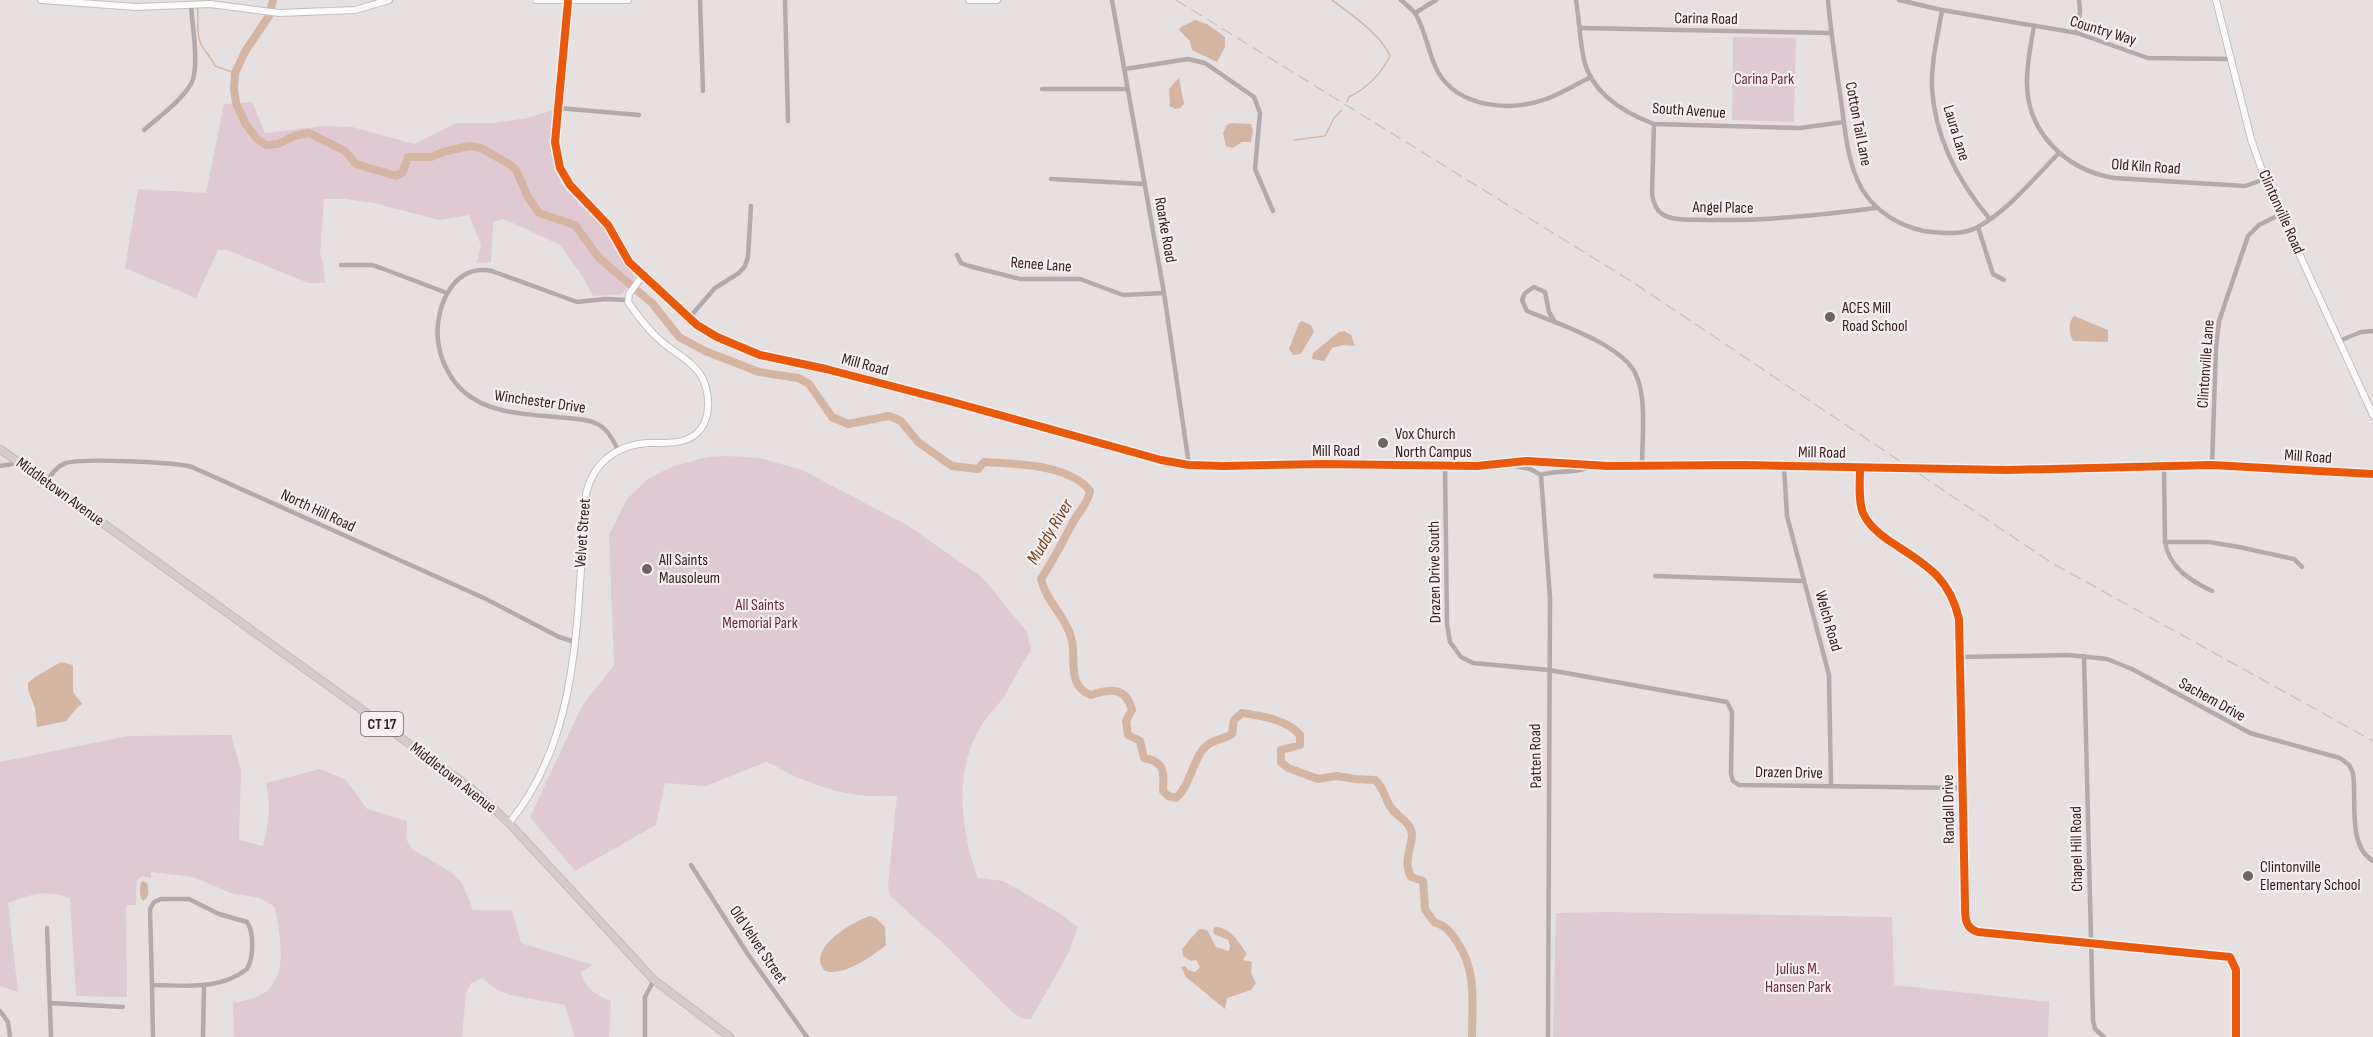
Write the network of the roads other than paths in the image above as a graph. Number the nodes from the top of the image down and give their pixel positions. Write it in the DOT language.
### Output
graph roads {
  1 [pos="41,0"];
  2 [pos="389,0"];
  3 [pos="536,0"];
  4 [pos="628,0"];
  5 [pos="700,0"];
  6 [pos="785,0"];
  7 [pos="969,0"];
  8 [pos="998,0"];
  9 [pos="1112,0"];
  10 [pos="1401,0"];
  11 [pos="1436,0"];
  12 [pos="1576,0"];
  13 [pos="1828,0"];
  14 [pos="1899,0"];
  15 [pos="2079,0"];
  16 [pos="2216,0"];
  17 [pos="210,2"];
  18 [pos="567,2"];
  19 [pos="191,5"];
  20 [pos="1942,10"];
  21 [pos="1415,13"];
  22 [pos="2034,26"];
  23 [pos="1581,28"];
  24 [pos="1831,33"];
  25 [pos="2077,33"];
  26 [pos="2230,59"];
  27 [pos="1125,69"];
  28 [pos="1591,77"];
  29 [pos="1042,89"];
  30 [pos="1128,89"];
  31 [pos="703,91"];
  32 [pos="558,108"];
  33 [pos="639,115"];
  34 [pos="788,121"];
  35 [pos="1844,122"];
  36 [pos="1654,124"];
  37 [pos="144,130"];
  38 [pos="2058,153"];
  39 [pos="1051,179"];
  40 [pos="2265,179"];
  41 [pos="1145,184"];
  42 [pos="751,206"];
  43 [pos="1876,208"];
  44 [pos="1273,211"];
  45 [pos="2281,214"];
  46 [pos="1989,218"];
  47 [pos="1978,227"];
  48 [pos="957,255"];
  49 [pos="341,265"];
  50 [pos="642,276"];
  51 [pos="2004,280"];
  52 [pos="447,293"];
  53 [pos="1164,293"];
  54 [pos="627,300"];
  55 [pos="688,318"];
  56 [pos="1555,322"];
  57 [pos="2373,332"];
  58 [pos="2339,341"];
  59 [pos="2373,415"];
  60 [pos="0,449"];
  61 [pos="618,450"];
  62 [pos="16,460"];
  63 [pos="1502,463"];
  64 [pos="1189,465"];
  65 [pos="1445,465"];
  66 [pos="1590,465"];
  67 [pos="2212,465"];
  68 [pos="0,466"];
  69 [pos="1642,466"];
  70 [pos="1784,466"];
  71 [pos="2164,467"];
  72 [pos="1860,468"];
  73 [pos="2373,474"];
  74 [pos="1541,475"];
  75 [pos="46,482"];
  76 [pos="2165,542"];
  77 [pos="2302,567"];
  78 [pos="1656,576"];
  79 [pos="1804,580"];
  80 [pos="2212,591"];
  81 [pos="575,642"];
  82 [pos="2084,656"];
  83 [pos="1960,657"];
  84 [pos="1549,670"];
  85 [pos="1831,786"];
  86 [pos="1963,788"];
  87 [pos="509,824"];
  88 [pos="2373,861"];
  89 [pos="691,865"];
  90 [pos="46,928"];
  91 [pos="2091,942"];
  92 [pos="654,980"];
  93 [pos="152,985"];
  94 [pos="204,986"];
  95 [pos="50,1003"];
  96 [pos="123,1007"];
  97 [pos="0,1011"];
  98 [pos="9,1037"];
  99 [pos="51,1037"];
  100 [pos="153,1037"];
  101 [pos="203,1037"];
  102 [pos="645,1037"];
  103 [pos="730,1037"];
  104 [pos="807,1037"];
  105 [pos="1548,1037"];
  106 [pos="2104,1037"];
  107 [pos="2236,1037"];
  1 -- 19 [label="street"];
  2 -- 17 [label="street"];
  3 -- 18 [label="street"];
  4 -- 18 [label="street"];
  5 -- 31 [label="street"];
  6 -- 34 [label="street"];
  7 -- 8 [label="street"];
  9 -- 27 [label="street, Roarke Road"];
  10 -- 21 [label="street"];
  11 -- 21 [label="street"];
  12 -- 23 [label="street, South Avenue"];
  13 -- 24 [label="street, Cotton Tail Lane"];
  14 -- 20 [label="street, Country Way"];
  15 -- 25 [label="street"];
  16 -- 26 [label="street, Clintonville Road"];
  17 -- 19 [label="street"];
  18 -- 32 [label="street, Mill Road"];
  19 -- 37 [label="street"];
  20 -- 22 [label="street, Country Way"];
  20 -- 46 [label="street, Laura Lane"];
  21 -- 28 [label="street"];
  22 -- 25 [label="street, Country Way"];
  22 -- 38 [label="street, Old Kiln Road"];
  23 -- 24 [label="street, Carina Road"];
  23 -- 28 [label="street, South Avenue"];
  24 -- 35 [label="street, Cotton Tail Lane"];
  25 -- 26 [label="street, Country Way"];
  26 -- 40 [label="street, Clintonville Road"];
  27 -- 30 [label="street, Roarke Road"];
  27 -- 44 [label="street"];
  28 -- 36 [label="street, South Avenue"];
  29 -- 30 [label="street"];
  30 -- 41 [label="street, Roarke Road"];
  32 -- 33 [label="street"];
  32 -- 50 [label="street, Mill Road"];
  35 -- 36 [label="street, South Avenue"];
  35 -- 43 [label="street, Cotton Tail Lane"];
  36 -- 43 [label="street, Angel Place"];
  38 -- 40 [label="street, Old Kiln Road"];
  38 -- 46 [label="street, Cotton Tail Lane"];
  39 -- 41 [label="street"];
  40 -- 45 [label="street, Clintonville Road"];
  41 -- 53 [label="street, Roarke Road"];
  42 -- 55 [label="street"];
  43 -- 47 [label="street, Cotton Tail Lane"];
  45 -- 58 [label="street, Clintonville Road"];
  45 -- 67 [label="street, Clintonville Lane"];
  46 -- 47 [label="street, Cotton Tail Lane"];
  47 -- 51 [label="street"];
  48 -- 53 [label="street, Renee Lane"];
  49 -- 52 [label="street"];
  50 -- 54 [label="street"];
  50 -- 55 [label="street, Mill Road"];
  52 -- 54 [label="street, Winchester Drive"];
  52 -- 61 [label="street, Winchester Drive"];
  53 -- 64 [label="street, Roarke Road"];
  54 -- 61 [label="street, Velvet Street"];
  55 -- 64 [label="street, Mill Road"];
  56 -- 56 [label="street"];
  56 -- 69 [label="street"];
  57 -- 58 [label="street"];
  58 -- 59 [label="street, Clintonville Road"];
  60 -- 62 [label="main road, Middletown Avenue / CT 17"];
  61 -- 81 [label="street, Velvet Street"];
  62 -- 68 [label="street"];
  62 -- 75 [label="main road, Middletown Avenue / CT 17"];
  63 -- 65 [label="street, Mill Road"];
  63 -- 66 [label="street, Mill Road"];
  63 -- 74 [label="street"];
  64 -- 65 [label="street, Mill Road"];
  65 -- 84 [label="street, Drazen Drive South"];
  66 -- 69 [label="street, Mill Road"];
  66 -- 74 [label="street"];
  67 -- 71 [label="street, Mill Road"];
  67 -- 73 [label="street, Mill Road"];
  69 -- 70 [label="street, Mill Road"];
  70 -- 72 [label="street, Mill Road"];
  70 -- 79 [label="street, Welch Road"];
  71 -- 72 [label="street, Mill Road"];
  71 -- 76 [label="street"];
  72 -- 83 [label="street, Randall Drive"];
  74 -- 84 [label="street, Patten Road"];
  75 -- 81 [label="street, North Hill Road"];
  75 -- 87 [label="main road, Middletown Avenue / CT 17"];
  76 -- 77 [label="street"];
  76 -- 80 [label="street"];
  78 -- 79 [label="street"];
  79 -- 85 [label="street, Welch Road"];
  81 -- 87 [label="street, Velvet Street"];
  82 -- 83 [label="street, Sachem Drive"];
  82 -- 88 [label="street, Sachem Drive"];
  82 -- 91 [label="street, Chapel Hill Road"];
  83 -- 86 [label="street, Randall Drive"];
  84 -- 85 [label="street, Drazen Drive"];
  84 -- 105 [label="street, Patten Road"];
  85 -- 86 [label="street, Drazen Drive"];
  86 -- 91 [label="street, Randall Drive"];
  87 -- 92 [label="main road, Middletown Avenue / CT 17"];
  89 -- 104 [label="street, Old Velvet Street"];
  90 -- 95 [label="street"];
  91 -- 106 [label="street, Chapel Hill Road"];
  91 -- 107 [label="street, Randall Drive"];
  92 -- 102 [label="street"];
  92 -- 103 [label="main road, Middletown Avenue / CT 17"];
  93 -- 94 [label="street"];
  93 -- 94 [label="street"];
  93 -- 100 [label="street"];
  94 -- 101 [label="street"];
  95 -- 96 [label="street"];
  95 -- 99 [label="street"];
  97 -- 98 [label="street"];
}
